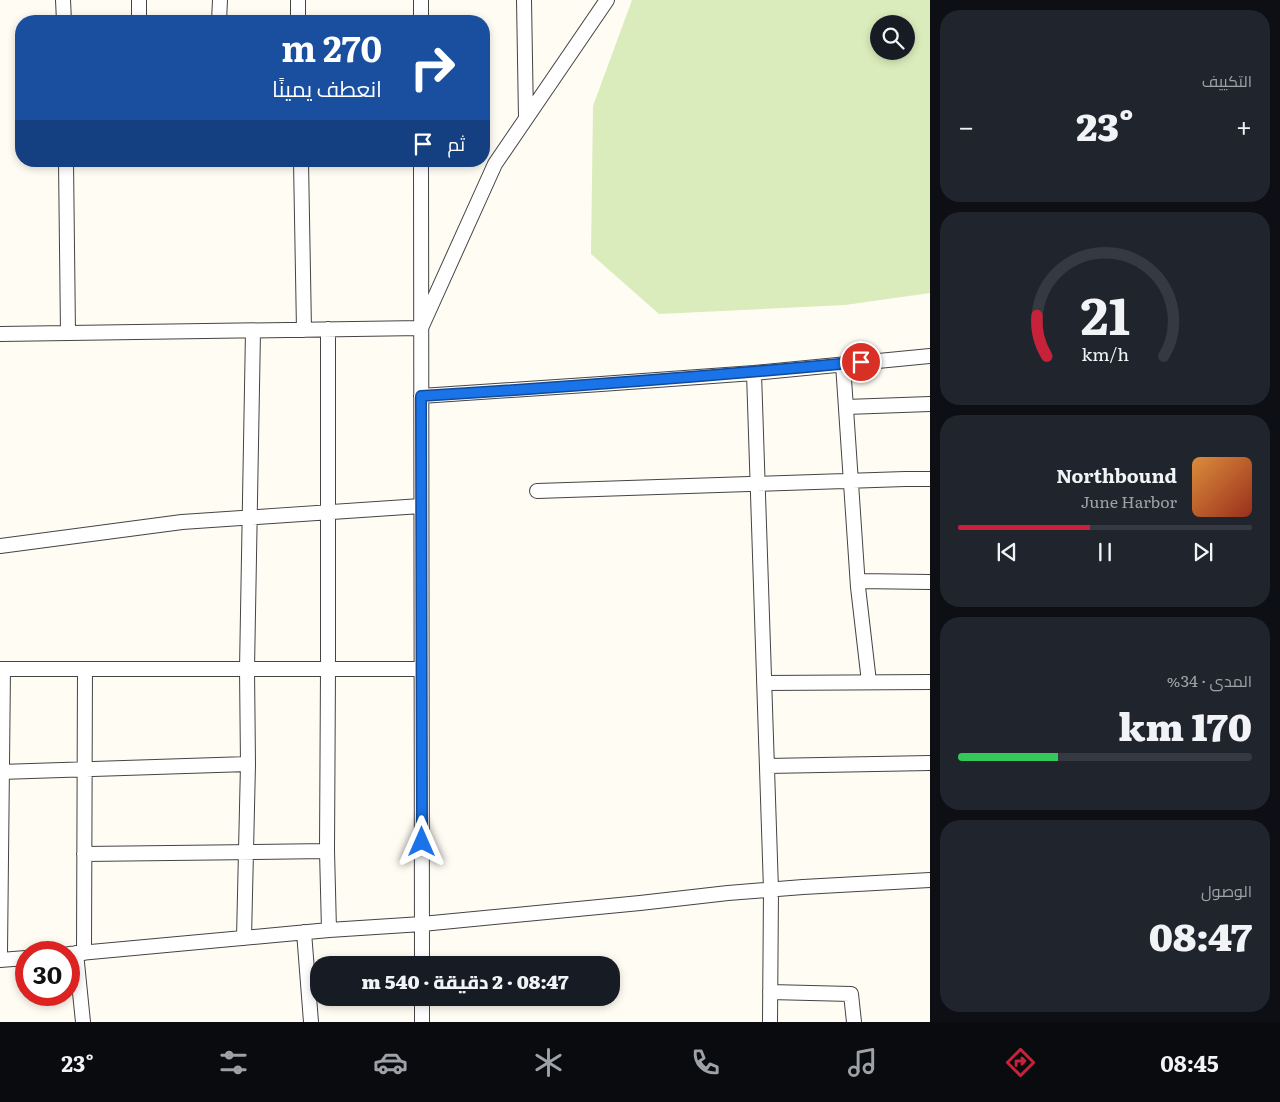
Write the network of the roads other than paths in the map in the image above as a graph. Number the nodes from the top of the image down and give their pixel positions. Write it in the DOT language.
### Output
graph roads {
  1 [pos="63,0"];
  2 [pos="139,0"];
  3 [pos="220,0"];
  4 [pos="298,0"];
  5 [pos="421,0"];
  6 [pos="524,0"];
  7 [pos="607,0"];
  8 [pos="64,15"];
  9 [pos="139,15"];
  10 [pos="219,15"];
  11 [pos="298,15"];
  12 [pos="421,15"];
  13 [pos="526,118"];
  14 [pos="66,167"];
  15 [pos="301,167"];
  16 [pos="421,167"];
  17 [pos="421,328"];
  18 [pos="253,330"];
  19 [pos="304,330"];
  20 [pos="328,330"];
  21 [pos="68,333"];
  22 [pos="0,334"];
  23 [pos="930,356"];
  24 [pos="843,364"];
  25 [pos="754,373"];
  26 [pos="421,396"];
  27 [pos="930,404"];
  28 [pos="846,407"];
  29 [pos="930,479"];
  30 [pos="851,481"];
  31 [pos="758,484"];
  32 [pos="537,491"];
  33 [pos="421,506"];
  34 [pos="328,512"];
  35 [pos="249,518"];
  36 [pos="0,546"];
  37 [pos="858,581"];
  38 [pos="930,582"];
  39 [pos="2,669"];
  40 [pos="85,669"];
  41 [pos="247,669"];
  42 [pos="328,669"];
  43 [pos="421,669"];
  44 [pos="869,682"];
  45 [pos="930,682"];
  46 [pos="764,683"];
  47 [pos="930,763"];
  48 [pos="248,764"];
  49 [pos="767,766"];
  50 [pos="85,769"];
  51 [pos="1,772"];
  52 [pos="327,851"];
  53 [pos="246,852"];
  54 [pos="84,854"];
  55 [pos="930,880"];
  56 [pos="0,883"];
  57 [pos="771,890"];
  58 [pos="422,924"];
  59 [pos="329,930"];
  60 [pos="304,932"];
  61 [pos="244,938"];
  62 [pos="77,941"];
  63 [pos="0,953"];
  64 [pos="80,953"];
  65 [pos="422,956"];
  66 [pos="15,959"];
  67 [pos="0,960"];
  68 [pos="80,992"];
  69 [pos="770,992"];
  70 [pos="422,1006"];
  71 [pos="83,1022"];
  72 [pos="311,1022"];
  73 [pos="422,1022"];
  74 [pos="770,1022"];
  75 [pos="854,1022"];
  1 -- 8 [label="street"];
  2 -- 9 [label="street"];
  3 -- 10 [label="street"];
  4 -- 11 [label="street"];
  5 -- 12 [label="street"];
  6 -- 13 [label="street"];
  7 -- 13 [label="street"];
  13 -- 17 [label="street"];
  14 -- 21 [label="street"];
  15 -- 19 [label="street"];
  16 -- 17 [label="street"];
  17 -- 20 [label="street"];
  17 -- 26 [label="street"];
  18 -- 19 [label="street"];
  18 -- 21 [label="street"];
  18 -- 35 [label="street"];
  19 -- 20 [label="street"];
  20 -- 34 [label="street"];
  21 -- 22 [label="street"];
  23 -- 24 [label="street"];
  24 -- 25 [label="street"];
  24 -- 28 [label="street"];
  25 -- 26 [label="street"];
  25 -- 31 [label="street"];
  26 -- 33 [label="street"];
  27 -- 28 [label="street"];
  28 -- 30 [label="street"];
  29 -- 30 [label="street"];
  30 -- 31 [label="street"];
  30 -- 37 [label="street"];
  31 -- 32 [label="street"];
  31 -- 46 [label="street"];
  33 -- 34 [label="street"];
  33 -- 43 [label="street"];
  34 -- 35 [label="street"];
  34 -- 42 [label="street"];
  35 -- 36 [label="street"];
  35 -- 41 [label="street"];
  37 -- 38 [label="street"];
  37 -- 44 [label="street"];
  39 -- 40 [label="street"];
  39 -- 51 [label="street"];
  40 -- 41 [label="street"];
  40 -- 50 [label="street"];
  41 -- 42 [label="street"];
  41 -- 48 [label="street"];
  42 -- 43 [label="street"];
  42 -- 52 [label="street"];
  43 -- 58 [label="street"];
  44 -- 45 [label="street"];
  44 -- 46 [label="street"];
  46 -- 49 [label="street"];
  47 -- 49 [label="street"];
  48 -- 50 [label="street"];
  48 -- 53 [label="street"];
  49 -- 57 [label="street"];
  50 -- 51 [label="street"];
  50 -- 54 [label="street"];
  51 -- 56 [label="street"];
  52 -- 53 [label="street"];
  52 -- 59 [label="street"];
  53 -- 54 [label="street"];
  53 -- 61 [label="street"];
  54 -- 62 [label="street"];
  55 -- 57 [label="street"];
  56 -- 63 [label="street"];
  57 -- 58 [label="street"];
  57 -- 69 [label="street"];
  58 -- 59 [label="street"];
  58 -- 65 [label="street"];
  59 -- 60 [label="street"];
  60 -- 61 [label="street"];
  60 -- 72 [label="street"];
  61 -- 64 [label="street"];
  66 -- 67 [label="street"];
  68 -- 71 [label="street"];
  69 -- 74 [label="street"];
  69 -- 75 [label="street"];
  70 -- 73 [label="street"];
}
